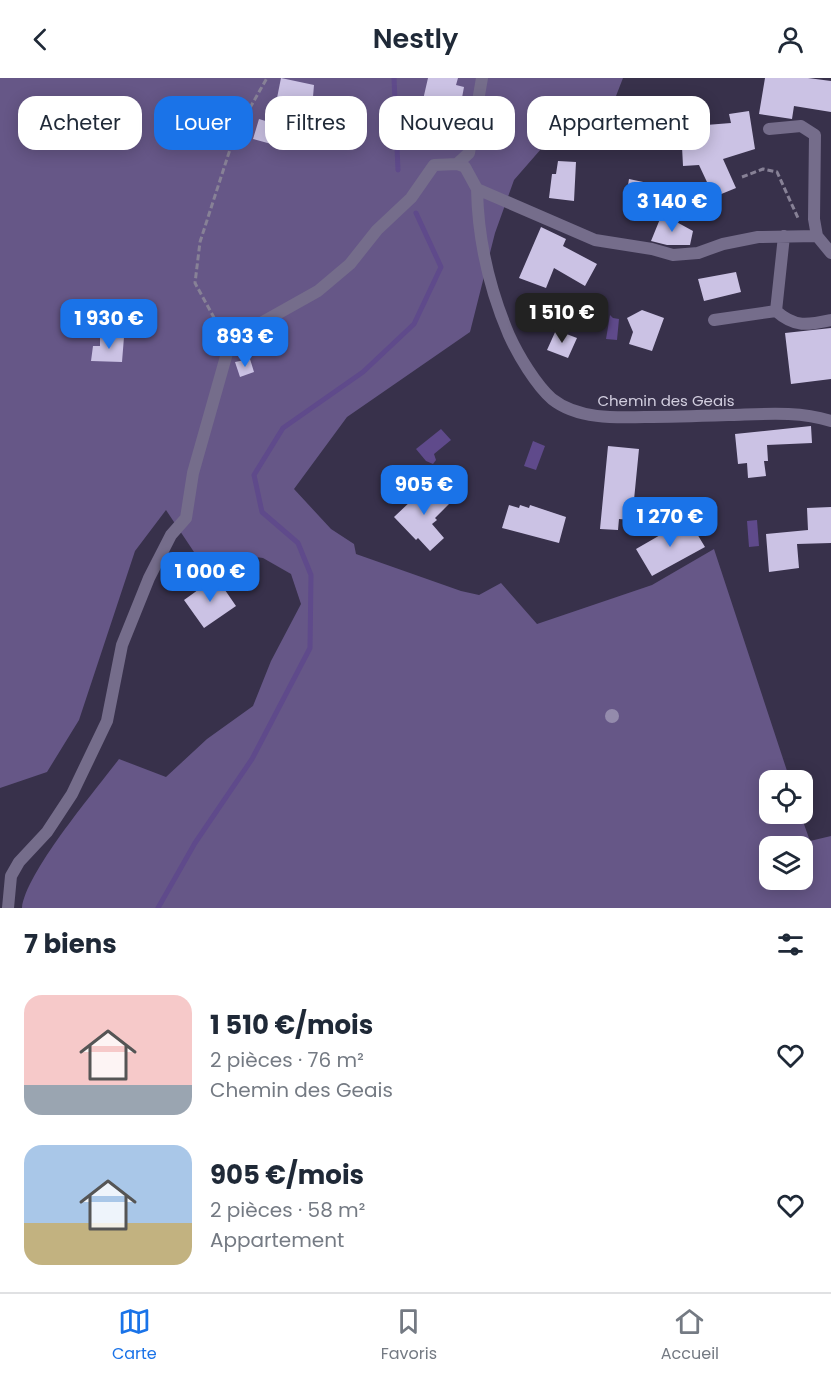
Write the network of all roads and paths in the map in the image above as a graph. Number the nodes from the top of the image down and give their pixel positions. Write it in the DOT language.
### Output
graph roads {
  1 [pos="267,78"];
  2 [pos="482,78"];
  3 [pos="768,129"];
  4 [pos="457,164"];
  5 [pos="742,177"];
  6 [pos="477,189"];
  7 [pos="814,219"];
  8 [pos="784,236"];
  9 [pos="817,236"];
  10 [pos="831,253"];
  11 [pos="776,311"];
  12 [pos="714,320"];
  13 [pos="831,320"];
  14 [pos="228,346"];
  15 [pos="831,421"];
  16 [pos="5,876"];
  17 [pos="8,908"];
  1 -- 14 [label="path"];
  2 -- 4 [label="street"];
  3 -- 7 [label="street"];
  4 -- 6 [label="street"];
  4 -- 14 [label="street"];
  5 -- 7 [label="path"];
  6 -- 8 [label="street"];
  6 -- 15 [label="street, Chemin des Geais"];
  7 -- 9 [label="street"];
  8 -- 9 [label="street"];
  8 -- 11 [label="street"];
  9 -- 10 [label="street"];
  11 -- 12 [label="street"];
  11 -- 13 [label="street"];
  14 -- 16 [label="street"];
  16 -- 17 [label="street"];
}
